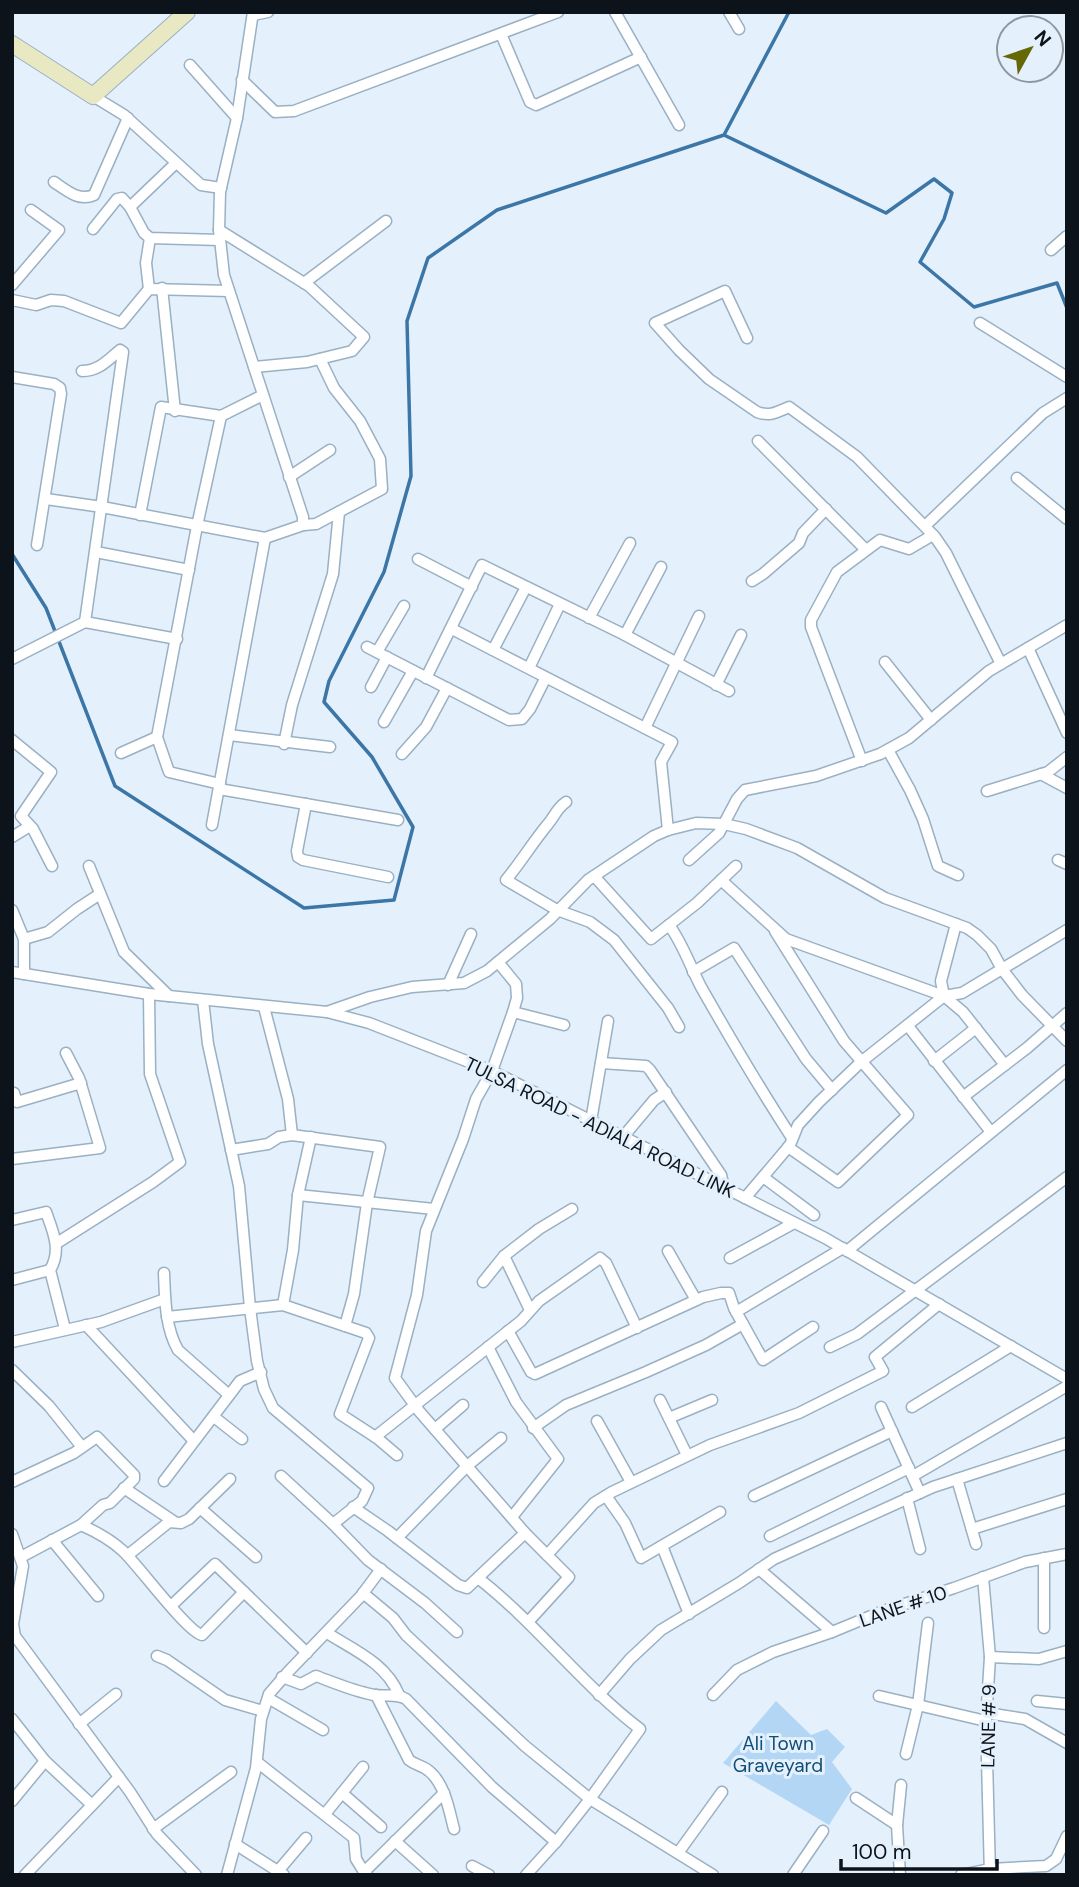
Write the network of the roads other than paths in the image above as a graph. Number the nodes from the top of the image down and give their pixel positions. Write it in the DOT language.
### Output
graph roads {
  1 [pos="187,12"];
  2 [pos="268,12"];
  3 [pos="558,12"];
  4 [pos="615,12"];
  5 [pos="729,12"];
  6 [pos="253,14"];
  7 [pos="739,29"];
  8 [pos="501,34"];
  9 [pos="12,44"];
  10 [pos="641,57"];
  11 [pos="190,65"];
  12 [pos="242,80"];
  13 [pos="93,96"];
  14 [pos="126,117"];
  15 [pos="237,118"];
  16 [pos="679,125"];
  17 [pos="176,163"];
  18 [pos="54,182"];
  19 [pos="221,188"];
  20 [pos="130,207"];
  21 [pos="31,210"];
  22 [pos="386,221"];
  23 [pos="93,229"];
  24 [pos="220,235"];
  25 [pos="1067,236"];
  26 [pos="150,238"];
  27 [pos="1051,250"];
  28 [pos="304,283"];
  29 [pos="12,285"];
  30 [pos="162,288"];
  31 [pos="149,289"];
  32 [pos="229,291"];
  33 [pos="12,300"];
  34 [pos="980,323"];
  35 [pos="747,338"];
  36 [pos="320,359"];
  37 [pos="254,367"];
  38 [pos="82,372"];
  39 [pos="12,377"];
  40 [pos="1067,377"];
  41 [pos="263,395"];
  42 [pos="1067,398"];
  43 [pos="176,411"];
  44 [pos="221,416"];
  45 [pos="758,441"];
  46 [pos="330,450"];
  47 [pos="289,477"];
  48 [pos="1017,478"];
  49 [pos="46,499"];
  50 [pos="102,507"];
  51 [pos="826,509"];
  52 [pos="339,512"];
  53 [pos="140,515"];
  54 [pos="1067,519"];
  55 [pos="303,525"];
  56 [pos="197,526"];
  57 [pos="929,530"];
  58 [pos="265,538"];
  59 [pos="630,543"];
  60 [pos="37,545"];
  61 [pos="866,550"];
  62 [pos="96,552"];
  63 [pos="418,559"];
  64 [pos="661,567"];
  65 [pos="189,570"];
  66 [pos="752,581"];
  67 [pos="472,587"];
  68 [pos="526,587"];
  69 [pos="560,604"];
  70 [pos="404,606"];
  71 [pos="699,616"];
  72 [pos="589,618"];
  73 [pos="82,623"];
  74 [pos="1067,625"];
  75 [pos="452,629"];
  76 [pos="625,635"];
  77 [pos="741,635"];
  78 [pos="177,639"];
  79 [pos="1028,648"];
  80 [pos="493,650"];
  81 [pos="377,652"];
  82 [pos="12,659"];
  83 [pos="885,662"];
  84 [pos="676,663"];
  85 [pos="1001,664"];
  86 [pos="529,668"];
  87 [pos="413,671"];
  88 [pos="426,678"];
  89 [pos="545,679"];
  90 [pos="716,685"];
  91 [pos="371,687"];
  92 [pos="447,688"];
  93 [pos="729,691"];
  94 [pos="931,720"];
  95 [pos="384,722"];
  96 [pos="645,728"];
  97 [pos="1067,733"];
  98 [pos="229,735"];
  99 [pos="157,737"];
  100 [pos="12,740"];
  101 [pos="284,744"];
  102 [pos="330,747"];
  103 [pos="888,750"];
  104 [pos="121,752"];
  105 [pos="402,754"];
  106 [pos="1067,757"];
  107 [pos="862,761"];
  108 [pos="1041,774"];
  109 [pos="219,786"];
  110 [pos="1067,788"];
  111 [pos="986,791"];
  112 [pos="566,802"];
  113 [pos="306,804"];
  114 [pos="398,820"];
  115 [pos="724,824"];
  116 [pos="212,825"];
  117 [pos="30,826"];
  118 [pos="668,830"];
  119 [pos="12,837"];
  120 [pos="689,860"];
  121 [pos="52,866"];
  122 [pos="89,866"];
  123 [pos="736,866"];
  124 [pos="958,875"];
  125 [pos="594,876"];
  126 [pos="388,877"];
  127 [pos="721,880"];
  128 [pos="100,894"];
  129 [pos="12,910"];
  130 [pos="557,910"];
  131 [pos="956,924"];
  132 [pos="669,925"];
  133 [pos="1067,930"];
  134 [pos="775,931"];
  135 [pos="471,934"];
  136 [pos="24,939"];
  137 [pos="498,962"];
  138 [pos="1002,969"];
  139 [pos="693,972"];
  140 [pos="18,973"];
  141 [pos="448,985"];
  142 [pos="149,994"];
  143 [pos="169,996"];
  144 [pos="944,996"];
  145 [pos="203,1000"];
  146 [pos="264,1007"];
  147 [pos="327,1012"];
  148 [pos="513,1012"];
  149 [pos="1067,1013"];
  150 [pos="608,1021"];
  151 [pos="564,1025"];
  152 [pos="1052,1025"];
  153 [pos="908,1026"];
  154 [pos="679,1027"];
  155 [pos="976,1028"];
  156 [pos="1067,1041"];
  157 [pos="66,1053"];
  158 [pos="934,1061"];
  159 [pos="861,1062"];
  160 [pos="601,1063"];
  161 [pos="1005,1065"];
  162 [pos="1067,1070"];
  163 [pos="492,1071"];
  164 [pos="81,1083"];
  165 [pos="832,1090"];
  166 [pos="666,1092"];
  167 [pos="12,1094"];
  168 [pos="963,1097"];
  169 [pos="591,1121"];
  170 [pos="991,1132"];
  171 [pos="292,1135"];
  172 [pos="311,1137"];
  173 [pos="623,1137"];
  174 [pos="790,1143"];
  175 [pos="232,1150"];
  176 [pos="12,1159"];
  177 [pos="764,1177"];
  178 [pos="1067,1177"];
  179 [pos="724,1188"];
  180 [pos="298,1195"];
  181 [pos="745,1198"];
  182 [pos="367,1203"];
  183 [pos="434,1209"];
  184 [pos="572,1209"];
  185 [pos="814,1214"];
  186 [pos="12,1220"];
  187 [pos="794,1223"];
  188 [pos="57,1243"];
  189 [pos="845,1249"];
  190 [pos="668,1251"];
  191 [pos="504,1256"];
  192 [pos="730,1258"];
  193 [pos="50,1270"];
  194 [pos="164,1273"];
  195 [pos="12,1280"];
  196 [pos="483,1282"];
  197 [pos="914,1290"];
  198 [pos="165,1299"];
  199 [pos="696,1300"];
  200 [pos="939,1304"];
  201 [pos="282,1305"];
  202 [pos="250,1308"];
  203 [pos="530,1310"];
  204 [pos="736,1312"];
  205 [pos="167,1317"];
  206 [pos="743,1324"];
  207 [pos="86,1325"];
  208 [pos="345,1326"];
  209 [pos="813,1327"];
  210 [pos="637,1328"];
  211 [pos="65,1329"];
  212 [pos="508,1331"];
  213 [pos="12,1342"];
  214 [pos="1011,1346"];
  215 [pos="488,1347"];
  216 [pos="830,1347"];
  217 [pos="12,1370"];
  218 [pos="261,1371"];
  219 [pos="1067,1379"];
  220 [pos="1067,1386"];
  221 [pos="229,1395"];
  222 [pos="660,1400"];
  223 [pos="712,1400"];
  224 [pos="414,1405"];
  225 [pos="463,1405"];
  226 [pos="881,1407"];
  227 [pos="912,1407"];
  228 [pos="214,1417"];
  229 [pos="669,1418"];
  230 [pos="597,1421"];
  231 [pos="533,1427"];
  232 [pos="435,1429"];
  233 [pos="891,1431"];
  234 [pos="375,1437"];
  235 [pos="501,1438"];
  236 [pos="243,1439"];
  237 [pos="194,1441"];
  238 [pos="1067,1443"];
  239 [pos="82,1447"];
  240 [pos="397,1455"];
  241 [pos="687,1455"];
  242 [pos="467,1466"];
  243 [pos="911,1472"];
  244 [pos="281,1476"];
  245 [pos="230,1479"];
  246 [pos="957,1479"];
  247 [pos="164,1481"];
  248 [pos="12,1482"];
  249 [pos="631,1482"];
  250 [pos="124,1488"];
  251 [pos="920,1493"];
  252 [pos="606,1496"];
  253 [pos="754,1496"];
  254 [pos="907,1498"];
  255 [pos="1067,1499"];
  256 [pos="353,1507"];
  257 [pos="200,1508"];
  258 [pos="720,1512"];
  259 [pos="512,1517"];
  260 [pos="173,1521"];
  261 [pos="333,1524"];
  262 [pos="81,1525"];
  263 [pos="972,1529"];
  264 [pos="525,1533"];
  265 [pos="12,1534"];
  266 [pos="770,1536"];
  267 [pos="397,1538"];
  268 [pos="52,1540"];
  269 [pos="976,1544"];
  270 [pos="662,1546"];
  271 [pos="920,1549"];
  272 [pos="1067,1554"];
  273 [pos="128,1555"];
  274 [pos="547,1555"];
  275 [pos="21,1557"];
  276 [pos="256,1557"];
  277 [pos="1044,1558"];
  278 [pos="381,1569"];
  279 [pos="760,1569"];
  280 [pos="983,1577"];
  281 [pos="478,1578"];
  282 [pos="244,1591"];
  283 [pos="363,1593"];
  284 [pos="98,1596"];
  285 [pos="171,1605"];
  286 [pos="689,1614"];
  287 [pos="528,1622"];
  288 [pos="928,1623"];
  289 [pos="1044,1628"];
  290 [pos="457,1632"];
  291 [pos="832,1632"];
  292 [pos="327,1633"];
  293 [pos="14,1635"];
  294 [pos="1067,1651"];
  295 [pos="307,1653"];
  296 [pos="157,1656"];
  297 [pos="990,1657"];
  298 [pos="282,1677"];
  299 [pos="116,1694"];
  300 [pos="376,1695"];
  301 [pos="399,1695"];
  302 [pos="598,1695"];
  303 [pos="713,1695"];
  304 [pos="878,1696"];
  305 [pos="268,1698"];
  306 [pos="1037,1701"];
  307 [pos="1067,1704"];
  308 [pos="918,1705"];
  309 [pos="263,1711"];
  310 [pos="986,1717"];
  311 [pos="12,1719"];
  312 [pos="79,1724"];
  313 [pos="323,1730"];
  314 [pos="1067,1743"];
  315 [pos="906,1754"];
  316 [pos="45,1761"];
  317 [pos="257,1762"];
  318 [pos="363,1768"];
  319 [pos="231,1772"];
  320 [pos="119,1777"];
  321 [pos="901,1785"];
  322 [pos="722,1792"];
  323 [pos="342,1793"];
  324 [pos="444,1793"];
  325 [pos="856,1798"];
  326 [pos="590,1799"];
  327 [pos="12,1801"];
  328 [pos="90,1804"];
  329 [pos="324,1814"];
  330 [pos="897,1825"];
  331 [pos="381,1827"];
  332 [pos="153,1829"];
  333 [pos="454,1829"];
  334 [pos="823,1831"];
  335 [pos="1067,1836"];
  336 [pos="306,1838"];
  337 [pos="396,1841"];
  338 [pos="556,1842"];
  339 [pos="235,1844"];
  340 [pos="678,1853"];
  341 [pos="472,1866"];
  342 [pos="990,1872"];
  343 [pos="281,1873"];
  344 [pos="365,1874"];
  345 [pos="25,1875"];
  346 [pos="196,1875"];
  347 [pos="227,1875"];
  348 [pos="433,1875"];
  349 [pos="489,1875"];
  350 [pos="526,1875"];
  351 [pos="713,1875"];
  352 [pos="793,1875"];
  353 [pos="900,1875"];
  354 [pos="961,1875"];
  1 -- 13 [label="main road"];
  2 -- 6 [label="street"];
  3 -- 8 [label="street"];
  4 -- 10 [label="street"];
  5 -- 7 [label="street"];
  6 -- 12 [label="street"];
  8 -- 10 [label="street"];
  8 -- 12 [label="street"];
  9 -- 13 [label="main road"];
  10 -- 16 [label="street"];
  11 -- 15 [label="street"];
  12 -- 15 [label="street"];
  13 -- 14 [label="street"];
  14 -- 17 [label="street"];
  14 -- 18 [label="street"];
  15 -- 19 [label="street"];
  17 -- 19 [label="street"];
  17 -- 20 [label="street"];
  19 -- 24 [label="street"];
  20 -- 23 [label="street"];
  20 -- 26 [label="street"];
  21 -- 29 [label="street"];
  22 -- 28 [label="street"];
  24 -- 26 [label="street"];
  24 -- 28 [label="street"];
  24 -- 32 [label="street"];
  25 -- 27 [label="street"];
  26 -- 31 [label="street"];
  28 -- 36 [label="street"];
  30 -- 31 [label="street"];
  30 -- 32 [label="street"];
  30 -- 43 [label="street"];
  31 -- 33 [label="street"];
  32 -- 37 [label="street"];
  34 -- 40 [label="street"];
  35 -- 57 [label="street"];
  36 -- 37 [label="street"];
  36 -- 52 [label="street"];
  37 -- 41 [label="street"];
  38 -- 50 [label="street"];
  39 -- 49 [label="street"];
  41 -- 44 [label="street"];
  41 -- 47 [label="street"];
  42 -- 57 [label="street"];
  43 -- 44 [label="street"];
  43 -- 53 [label="street"];
  44 -- 56 [label="street"];
  45 -- 51 [label="street"];
  46 -- 47 [label="street"];
  47 -- 55 [label="street"];
  48 -- 54 [label="street"];
  49 -- 50 [label="street"];
  49 -- 60 [label="street"];
  50 -- 53 [label="street"];
  50 -- 62 [label="street"];
  51 -- 61 [label="street"];
  51 -- 66 [label="street"];
  52 -- 55 [label="street"];
  52 -- 101 [label="street"];
  53 -- 56 [label="street"];
  55 -- 58 [label="street"];
  56 -- 58 [label="street"];
  56 -- 65 [label="street"];
  57 -- 61 [label="street"];
  57 -- 85 [label="street"];
  58 -- 98 [label="street"];
  59 -- 72 [label="street"];
  61 -- 107 [label="street"];
  62 -- 65 [label="street"];
  62 -- 73 [label="street"];
  63 -- 67 [label="street"];
  64 -- 76 [label="street"];
  65 -- 78 [label="street"];
  67 -- 68 [label="street"];
  67 -- 75 [label="street"];
  68 -- 69 [label="street"];
  68 -- 80 [label="street"];
  69 -- 72 [label="street"];
  69 -- 86 [label="street"];
  70 -- 81 [label="street"];
  71 -- 84 [label="street"];
  72 -- 76 [label="street"];
  73 -- 78 [label="street"];
  73 -- 82 [label="street"];
  74 -- 79 [label="street"];
  75 -- 80 [label="street"];
  75 -- 88 [label="street"];
  76 -- 84 [label="street"];
  77 -- 90 [label="street"];
  78 -- 99 [label="street"];
  79 -- 85 [label="street"];
  79 -- 97 [label="street"];
  80 -- 86 [label="street"];
  81 -- 87 [label="street"];
  81 -- 91 [label="street"];
  83 -- 94 [label="street"];
  84 -- 90 [label="street"];
  84 -- 96 [label="street"];
  85 -- 94 [label="street"];
  86 -- 89 [label="street"];
  87 -- 88 [label="street"];
  87 -- 95 [label="street"];
  88 -- 92 [label="street"];
  89 -- 92 [label="street"];
  89 -- 96 [label="street"];
  90 -- 93 [label="street"];
  92 -- 105 [label="street"];
  94 -- 103 [label="street"];
  96 -- 118 [label="street"];
  98 -- 101 [label="street"];
  98 -- 109 [label="street"];
  99 -- 104 [label="street"];
  99 -- 109 [label="street"];
  100 -- 117 [label="street"];
  101 -- 102 [label="street"];
  103 -- 107 [label="street"];
  103 -- 124 [label="street"];
  106 -- 108 [label="street"];
  107 -- 115 [label="street"];
  108 -- 110 [label="street"];
  108 -- 111 [label="street"];
  109 -- 113 [label="street"];
  109 -- 116 [label="street"];
  112 -- 130 [label="street"];
  113 -- 114 [label="street"];
  113 -- 126 [label="street"];
  115 -- 118 [label="street"];
  115 -- 120 [label="street"];
  115 -- 131 [label="street"];
  117 -- 119 [label="street"];
  117 -- 121 [label="street"];
  118 -- 125 [label="street"];
  122 -- 128 [label="street"];
  123 -- 127 [label="street"];
  125 -- 130 [label="street"];
  125 -- 132 [label="street"];
  127 -- 132 [label="street"];
  127 -- 134 [label="street"];
  128 -- 136 [label="street"];
  128 -- 143 [label="street"];
  129 -- 136 [label="street"];
  130 -- 137 [label="street"];
  130 -- 154 [label="street"];
  131 -- 138 [label="street"];
  131 -- 144 [label="street"];
  132 -- 139 [label="street"];
  133 -- 138 [label="street"];
  134 -- 144 [label="street"];
  134 -- 159 [label="street"];
  135 -- 141 [label="street"];
  136 -- 140 [label="street"];
  137 -- 141 [label="street"];
  137 -- 148 [label="street"];
  138 -- 144 [label="street"];
  138 -- 152 [label="street"];
  139 -- 165 [label="street"];
  139 -- 174 [label="street"];
  140 -- 142 [label="street, TULSA ROAD - ADIALA ROAD LINK"];
  141 -- 147 [label="street"];
  142 -- 143 [label="street, TULSA ROAD - ADIALA ROAD LINK"];
  142 -- 188 [label="street"];
  143 -- 145 [label="street, TULSA ROAD - ADIALA ROAD LINK"];
  144 -- 153 [label="street"];
  144 -- 155 [label="street"];
  145 -- 146 [label="street, TULSA ROAD - ADIALA ROAD LINK"];
  145 -- 175 [label="street"];
  146 -- 147 [label="street, TULSA ROAD - ADIALA ROAD LINK"];
  146 -- 171 [label="street"];
  147 -- 163 [label="street, TULSA ROAD - ADIALA ROAD LINK"];
  148 -- 151 [label="street"];
  148 -- 163 [label="street"];
  149 -- 152 [label="street"];
  150 -- 160 [label="street"];
  152 -- 156 [label="street"];
  152 -- 161 [label="street"];
  153 -- 158 [label="street"];
  153 -- 159 [label="street"];
  155 -- 158 [label="street"];
  155 -- 161 [label="street"];
  157 -- 164 [label="street"];
  158 -- 168 [label="street"];
  159 -- 165 [label="street"];
  159 -- 174 [label="street"];
  160 -- 166 [label="street"];
  160 -- 169 [label="street"];
  161 -- 168 [label="street"];
  162 -- 170 [label="street"];
  163 -- 169 [label="street, TULSA ROAD - ADIALA ROAD LINK"];
  163 -- 183 [label="street"];
  164 -- 167 [label="street"];
  164 -- 176 [label="street"];
  165 -- 174 [label="street"];
  166 -- 173 [label="street"];
  166 -- 179 [label="street"];
  168 -- 170 [label="street"];
  169 -- 173 [label="street, TULSA ROAD - ADIALA ROAD LINK"];
  170 -- 189 [label="street"];
  171 -- 172 [label="street"];
  171 -- 175 [label="street"];
  172 -- 180 [label="street"];
  172 -- 182 [label="street"];
  173 -- 179 [label="street, TULSA ROAD - ADIALA ROAD LINK"];
  174 -- 177 [label="street"];
  175 -- 202 [label="street"];
  177 -- 181 [label="street"];
  177 -- 185 [label="street"];
  178 -- 197 [label="street"];
  179 -- 181 [label="street, TULSA ROAD - ADIALA ROAD LINK"];
  180 -- 182 [label="street"];
  180 -- 201 [label="street"];
  181 -- 187 [label="street, TULSA ROAD - ADIALA ROAD LINK"];
  182 -- 183 [label="street"];
  182 -- 208 [label="street"];
  183 -- 224 [label="street"];
  184 -- 191 [label="street"];
  186 -- 188 [label="street"];
  187 -- 189 [label="street, TULSA ROAD - ADIALA ROAD LINK"];
  187 -- 192 [label="street"];
  188 -- 193 [label="street"];
  189 -- 197 [label="street, TULSA ROAD - ADIALA ROAD LINK"];
  189 -- 204 [label="street"];
  190 -- 199 [label="street"];
  191 -- 196 [label="street"];
  191 -- 203 [label="street"];
  193 -- 195 [label="street"];
  193 -- 211 [label="street"];
  194 -- 198 [label="street"];
  197 -- 200 [label="street, TULSA ROAD - ADIALA ROAD LINK"];
  197 -- 216 [label="street"];
  198 -- 205 [label="street"];
  198 -- 207 [label="street"];
  199 -- 204 [label="street"];
  199 -- 210 [label="street"];
  200 -- 214 [label="street, TULSA ROAD - ADIALA ROAD LINK"];
  200 -- 241 [label="street"];
  201 -- 202 [label="street"];
  201 -- 208 [label="street"];
  202 -- 205 [label="street"];
  202 -- 218 [label="street"];
  203 -- 210 [label="street"];
  203 -- 212 [label="street"];
  204 -- 206 [label="street"];
  205 -- 221 [label="street"];
  206 -- 209 [label="street"];
  206 -- 231 [label="street"];
  207 -- 211 [label="street"];
  207 -- 237 [label="street"];
  208 -- 234 [label="street"];
  210 -- 212 [label="street"];
  211 -- 213 [label="street"];
  212 -- 215 [label="street"];
  214 -- 219 [label="street, TULSA ROAD - ADIALA ROAD LINK"];
  214 -- 227 [label="street"];
  215 -- 224 [label="street"];
  215 -- 231 [label="street"];
  217 -- 239 [label="street"];
  218 -- 221 [label="street"];
  218 -- 256 [label="street"];
  220 -- 243 [label="street"];
  221 -- 228 [label="street"];
  222 -- 229 [label="street"];
  223 -- 229 [label="street"];
  224 -- 232 [label="street"];
  224 -- 234 [label="street"];
  225 -- 232 [label="street"];
  226 -- 233 [label="street"];
  228 -- 236 [label="street"];
  228 -- 237 [label="street"];
  229 -- 241 [label="street"];
  230 -- 249 [label="street"];
  231 -- 259 [label="street"];
  232 -- 242 [label="street"];
  233 -- 243 [label="street"];
  233 -- 253 [label="street"];
  234 -- 240 [label="street"];
  235 -- 242 [label="street"];
  237 -- 247 [label="street"];
  238 -- 246 [label="street"];
  239 -- 248 [label="street"];
  239 -- 250 [label="street"];
  241 -- 249 [label="street"];
  242 -- 259 [label="street"];
  242 -- 267 [label="street"];
  243 -- 251 [label="street"];
  243 -- 266 [label="street"];
  244 -- 261 [label="street"];
  245 -- 257 [label="street"];
  246 -- 251 [label="street"];
  246 -- 263 [label="street"];
  249 -- 252 [label="street"];
  250 -- 260 [label="street"];
  250 -- 262 [label="street"];
  251 -- 254 [label="street"];
  252 -- 270 [label="street"];
  252 -- 274 [label="street"];
  254 -- 271 [label="street"];
  254 -- 279 [label="street"];
  255 -- 263 [label="street"];
  256 -- 261 [label="street"];
  256 -- 267 [label="street"];
  257 -- 260 [label="street"];
  257 -- 276 [label="street"];
  258 -- 270 [label="street"];
  259 -- 264 [label="street"];
  260 -- 273 [label="street"];
  261 -- 278 [label="street"];
  262 -- 268 [label="street"];
  262 -- 273 [label="street"];
  263 -- 269 [label="street"];
  264 -- 274 [label="street"];
  264 -- 281 [label="street"];
  265 -- 275 [label="street"];
  267 -- 281 [label="street"];
  268 -- 275 [label="street"];
  268 -- 284 [label="street"];
  270 -- 286 [label="street"];
  272 -- 277 [label="street, LANE # 10"];
  273 -- 285 [label="street"];
  274 -- 287 [label="street"];
  275 -- 293 [label="street"];
  277 -- 280 [label="street, LANE # 10"];
  277 -- 289 [label="street"];
  278 -- 283 [label="street"];
  278 -- 290 [label="street"];
  279 -- 286 [label="street"];
  279 -- 291 [label="street"];
  280 -- 291 [label="street, LANE # 10"];
  280 -- 297 [label="street, LANE # 9"];
  281 -- 287 [label="street"];
  282 -- 285 [label="street"];
  282 -- 285 [label="street"];
  282 -- 295 [label="street"];
  283 -- 292 [label="street"];
  283 -- 326 [label="street"];
  286 -- 302 [label="street"];
  287 -- 302 [label="street"];
  288 -- 308 [label="street"];
  291 -- 303 [label="street, LANE # 10"];
  292 -- 295 [label="street"];
  292 -- 301 [label="street"];
  293 -- 312 [label="street"];
  294 -- 297 [label="street"];
  295 -- 298 [label="street"];
  296 -- 309 [label="street"];
  297 -- 310 [label="street, LANE # 9"];
  298 -- 300 [label="street"];
  298 -- 305 [label="street"];
  299 -- 312 [label="street"];
  300 -- 301 [label="street"];
  300 -- 324 [label="street"];
  301 -- 338 [label="street"];
  302 -- 326 [label="street"];
  304 -- 308 [label="street"];
  305 -- 309 [label="street"];
  305 -- 313 [label="street"];
  306 -- 307 [label="street"];
  308 -- 310 [label="street"];
  308 -- 315 [label="street"];
  309 -- 317 [label="street"];
  310 -- 314 [label="street"];
  310 -- 342 [label="street, LANE # 9"];
  311 -- 316 [label="street"];
  312 -- 320 [label="street"];
  316 -- 327 [label="street"];
  316 -- 328 [label="street"];
  317 -- 329 [label="street"];
  317 -- 339 [label="street"];
  318 -- 323 [label="street"];
  319 -- 332 [label="street"];
  320 -- 328 [label="street"];
  320 -- 332 [label="street"];
  321 -- 330 [label="street"];
  322 -- 340 [label="street"];
  323 -- 329 [label="street"];
  323 -- 331 [label="street"];
  324 -- 333 [label="street"];
  324 -- 337 [label="street"];
  325 -- 330 [label="street"];
  326 -- 338 [label="street"];
  326 -- 340 [label="street"];
  328 -- 345 [label="street"];
  329 -- 344 [label="street"];
  330 -- 353 [label="street"];
  332 -- 346 [label="street"];
  334 -- 352 [label="street"];
  335 -- 342 [label="street"];
  336 -- 343 [label="street"];
  337 -- 344 [label="street"];
  337 -- 348 [label="street"];
  338 -- 350 [label="street"];
  339 -- 343 [label="street"];
  339 -- 347 [label="street"];
  340 -- 351 [label="street"];
  341 -- 349 [label="street"];
  342 -- 354 [label="street"];
}
